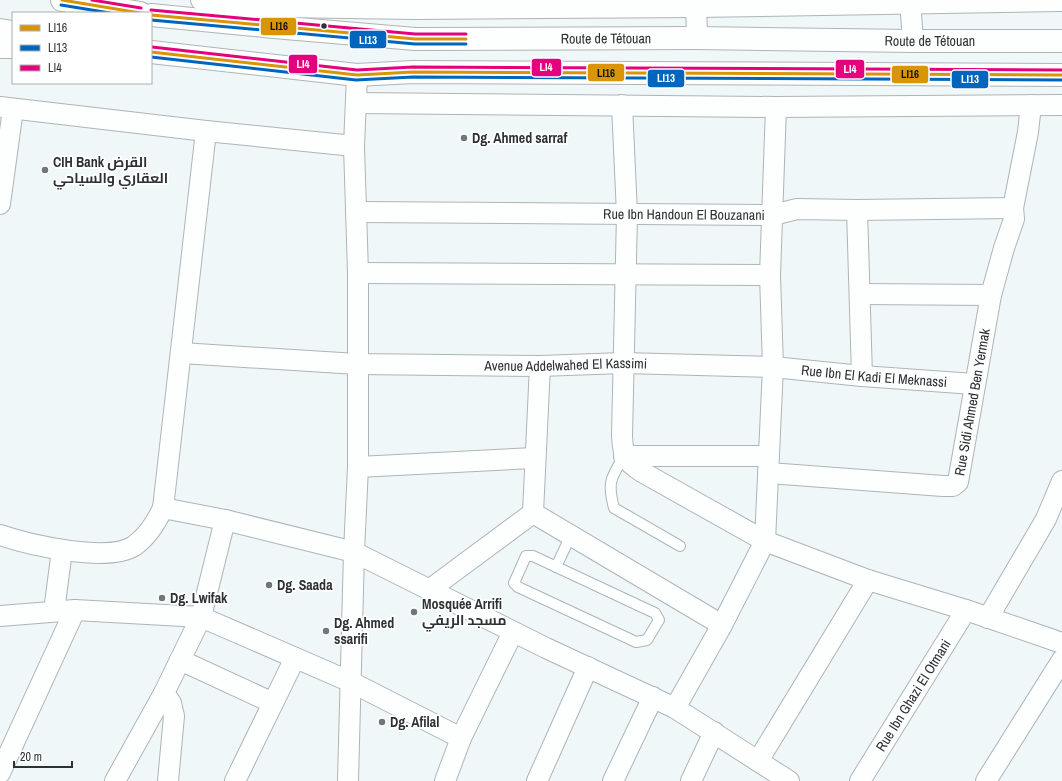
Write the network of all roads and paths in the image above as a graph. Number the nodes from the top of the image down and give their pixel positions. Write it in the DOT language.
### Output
graph roads {
  1 [pos="62,0"];
  2 [pos="201,0"];
  3 [pos="910,1"];
  4 [pos="990,1"];
  5 [pos="1062,1"];
  6 [pos="280,3"];
  7 [pos="399,4"];
  8 [pos="696,4"];
  9 [pos="132,8"];
  10 [pos="152,15"];
  11 [pos="0,30"];
  12 [pos="12,32"];
  13 [pos="697,38"];
  14 [pos="1062,40"];
  15 [pos="913,41"];
  16 [pos="0,47"];
  17 [pos="12,47"];
  18 [pos="152,52"];
  19 [pos="357,75"];
  20 [pos="1062,75"];
  21 [pos="356,103"];
  22 [pos="622,105"];
  23 [pos="1031,105"];
  24 [pos="1062,105"];
  25 [pos="776,107"];
  26 [pos="7,108"];
  27 [pos="206,131"];
  28 [pos="354,146"];
  29 [pos="0,204"];
  30 [pos="1012,208"];
  31 [pos="857,210"];
  32 [pos="356,212"];
  33 [pos="627,214"];
  34 [pos="773,215"];
  35 [pos="358,273"];
  36 [pos="626,274"];
  37 [pos="770,275"];
  38 [pos="860,294"];
  39 [pos="992,295"];
  40 [pos="181,353"];
  41 [pos="623,363"];
  42 [pos="357,364"];
  43 [pos="540,366"];
  44 [pos="773,367"];
  45 [pos="862,376"];
  46 [pos="974,384"];
  47 [pos="624,456"];
  48 [pos="534,458"];
  49 [pos="769,465"];
  50 [pos="358,467"];
  51 [pos="1062,481"];
  52 [pos="164,508"];
  53 [pos="533,513"];
  54 [pos="225,520"];
  55 [pos="0,535"];
  56 [pos="571,535"];
  57 [pos="765,541"];
  58 [pos="680,546"];
  59 [pos="62,550"];
  60 [pos="354,552"];
  61 [pos="556,567"];
  62 [pos="868,580"];
  63 [pos="430,590"];
  64 [pos="75,610"];
  65 [pos="966,610"];
  66 [pos="54,611"];
  67 [pos="0,616"];
  68 [pos="201,616"];
  69 [pos="988,618"];
  70 [pos="722,625"];
  71 [pos="513,632"];
  72 [pos="1062,643"];
  73 [pos="295,658"];
  74 [pos="180,660"];
  75 [pos="1062,660"];
  76 [pos="588,667"];
  77 [pos="351,682"];
  78 [pos="164,693"];
  79 [pos="653,697"];
  80 [pos="273,703"];
  81 [pos="675,708"];
  82 [pos="714,732"];
  83 [pos="461,738"];
  84 [pos="765,770"];
  85 [pos="0,773"];
  86 [pos="115,781"];
  87 [pos="168,781"];
  88 [pos="235,781"];
  89 [pos="348,781"];
  90 [pos="445,781"];
  91 [pos="537,781"];
  92 [pos="614,781"];
  93 [pos="691,781"];
  94 [pos="789,781"];
  95 [pos="860,781"];
  96 [pos="986,781"];
  1 -- 9 [label="highway"];
  2 -- 6 [label="street"];
  3 -- 4 [label="street"];
  3 -- 8 [label="street"];
  3 -- 15 [label="street"];
  4 -- 5 [label="street"];
  6 -- 7 [label="street"];
  7 -- 8 [label="street"];
  8 -- 13 [label="street"];
  10 -- 13 [label="highway, Route de Tétouan"];
  11 -- 12 [label="highway"];
  13 -- 15 [label="highway, Route de Tétouan"];
  14 -- 15 [label="highway, Route de Tétouan"];
  16 -- 17 [label="highway"];
  18 -- 19 [label="highway"];
  19 -- 20 [label="highway"];
  19 -- 21 [label="street"];
  21 -- 22 [label="street"];
  21 -- 28 [label="street"];
  22 -- 25 [label="street"];
  22 -- 33 [label="street"];
  23 -- 24 [label="street"];
  23 -- 25 [label="street"];
  23 -- 30 [label="street, Rue Sidi Ahmed Ben Yermak"];
  25 -- 34 [label="street"];
  26 -- 27 [label="street"];
  26 -- 29 [label="street"];
  27 -- 28 [label="street"];
  27 -- 40 [label="street"];
  28 -- 32 [label="street"];
  30 -- 31 [label="street, Rue Ibn Handoun El Bouzanani"];
  30 -- 39 [label="street, Rue Sidi Ahmed Ben Yermak"];
  31 -- 34 [label="street, Rue Ibn Handoun El Bouzanani"];
  31 -- 38 [label="street"];
  32 -- 33 [label="street, Rue Ibn Handoun El Bouzanani"];
  32 -- 35 [label="street"];
  33 -- 34 [label="street, Rue Ibn Handoun El Bouzanani"];
  33 -- 36 [label="street"];
  34 -- 37 [label="street"];
  35 -- 36 [label="street"];
  35 -- 42 [label="street"];
  36 -- 37 [label="street"];
  36 -- 41 [label="street"];
  37 -- 44 [label="street"];
  38 -- 39 [label="street"];
  38 -- 45 [label="street"];
  39 -- 46 [label="street, Rue Sidi Ahmed Ben Yermak"];
  40 -- 42 [label="street, Avenue Addelwahed El Kassimi"];
  40 -- 52 [label="street"];
  41 -- 43 [label="street, Avenue Addelwahed El Kassimi"];
  41 -- 44 [label="street, Avenue Addelwahed El Kassimi"];
  41 -- 47 [label="street"];
  42 -- 43 [label="street, Avenue Addelwahed El Kassimi"];
  42 -- 50 [label="street"];
  43 -- 48 [label="street"];
  44 -- 45 [label="street, Rue Ibn El Kadi El Meknassi"];
  44 -- 49 [label="street"];
  45 -- 46 [label="street, Rue Ibn El Kadi El Meknassi"];
  46 -- 49 [label="street, Rue Sidi Ahmed Ben Yermak"];
  47 -- 49 [label="street"];
  47 -- 57 [label="street"];
  47 -- 58 [label="lane"];
  48 -- 50 [label="street"];
  48 -- 53 [label="street"];
  49 -- 57 [label="street"];
  50 -- 60 [label="street"];
  51 -- 69 [label="street"];
  52 -- 54 [label="street"];
  52 -- 59 [label="street"];
  53 -- 56 [label="street"];
  53 -- 63 [label="street"];
  54 -- 60 [label="street"];
  54 -- 68 [label="street"];
  55 -- 59 [label="street"];
  56 -- 61 [label="lane"];
  56 -- 70 [label="street"];
  57 -- 62 [label="street"];
  57 -- 70 [label="street"];
  59 -- 66 [label="street"];
  60 -- 63 [label="street"];
  60 -- 77 [label="street"];
  61 -- 61 [label="lane"];
  62 -- 65 [label="street"];
  62 -- 84 [label="street"];
  63 -- 71 [label="street"];
  64 -- 66 [label="street"];
  64 -- 68 [label="street"];
  64 -- 85 [label="street"];
  65 -- 69 [label="street"];
  65 -- 95 [label="street, Rue Ibn Ghazi El Otmani"];
  66 -- 67 [label="street"];
  68 -- 73 [label="street"];
  68 -- 74 [label="street"];
  69 -- 72 [label="street"];
  70 -- 81 [label="street"];
  71 -- 76 [label="street"];
  71 -- 83 [label="street"];
  73 -- 77 [label="street"];
  73 -- 80 [label="street"];
  74 -- 78 [label="street"];
  74 -- 80 [label="street"];
  75 -- 96 [label="street"];
  76 -- 79 [label="street"];
  76 -- 91 [label="street"];
  77 -- 83 [label="street"];
  77 -- 89 [label="street"];
  78 -- 86 [label="street"];
  78 -- 87 [label="street"];
  79 -- 81 [label="street"];
  79 -- 92 [label="street"];
  80 -- 88 [label="street"];
  81 -- 82 [label="street"];
  82 -- 84 [label="street"];
  82 -- 93 [label="street"];
  83 -- 90 [label="street"];
  84 -- 94 [label="street"];
}
